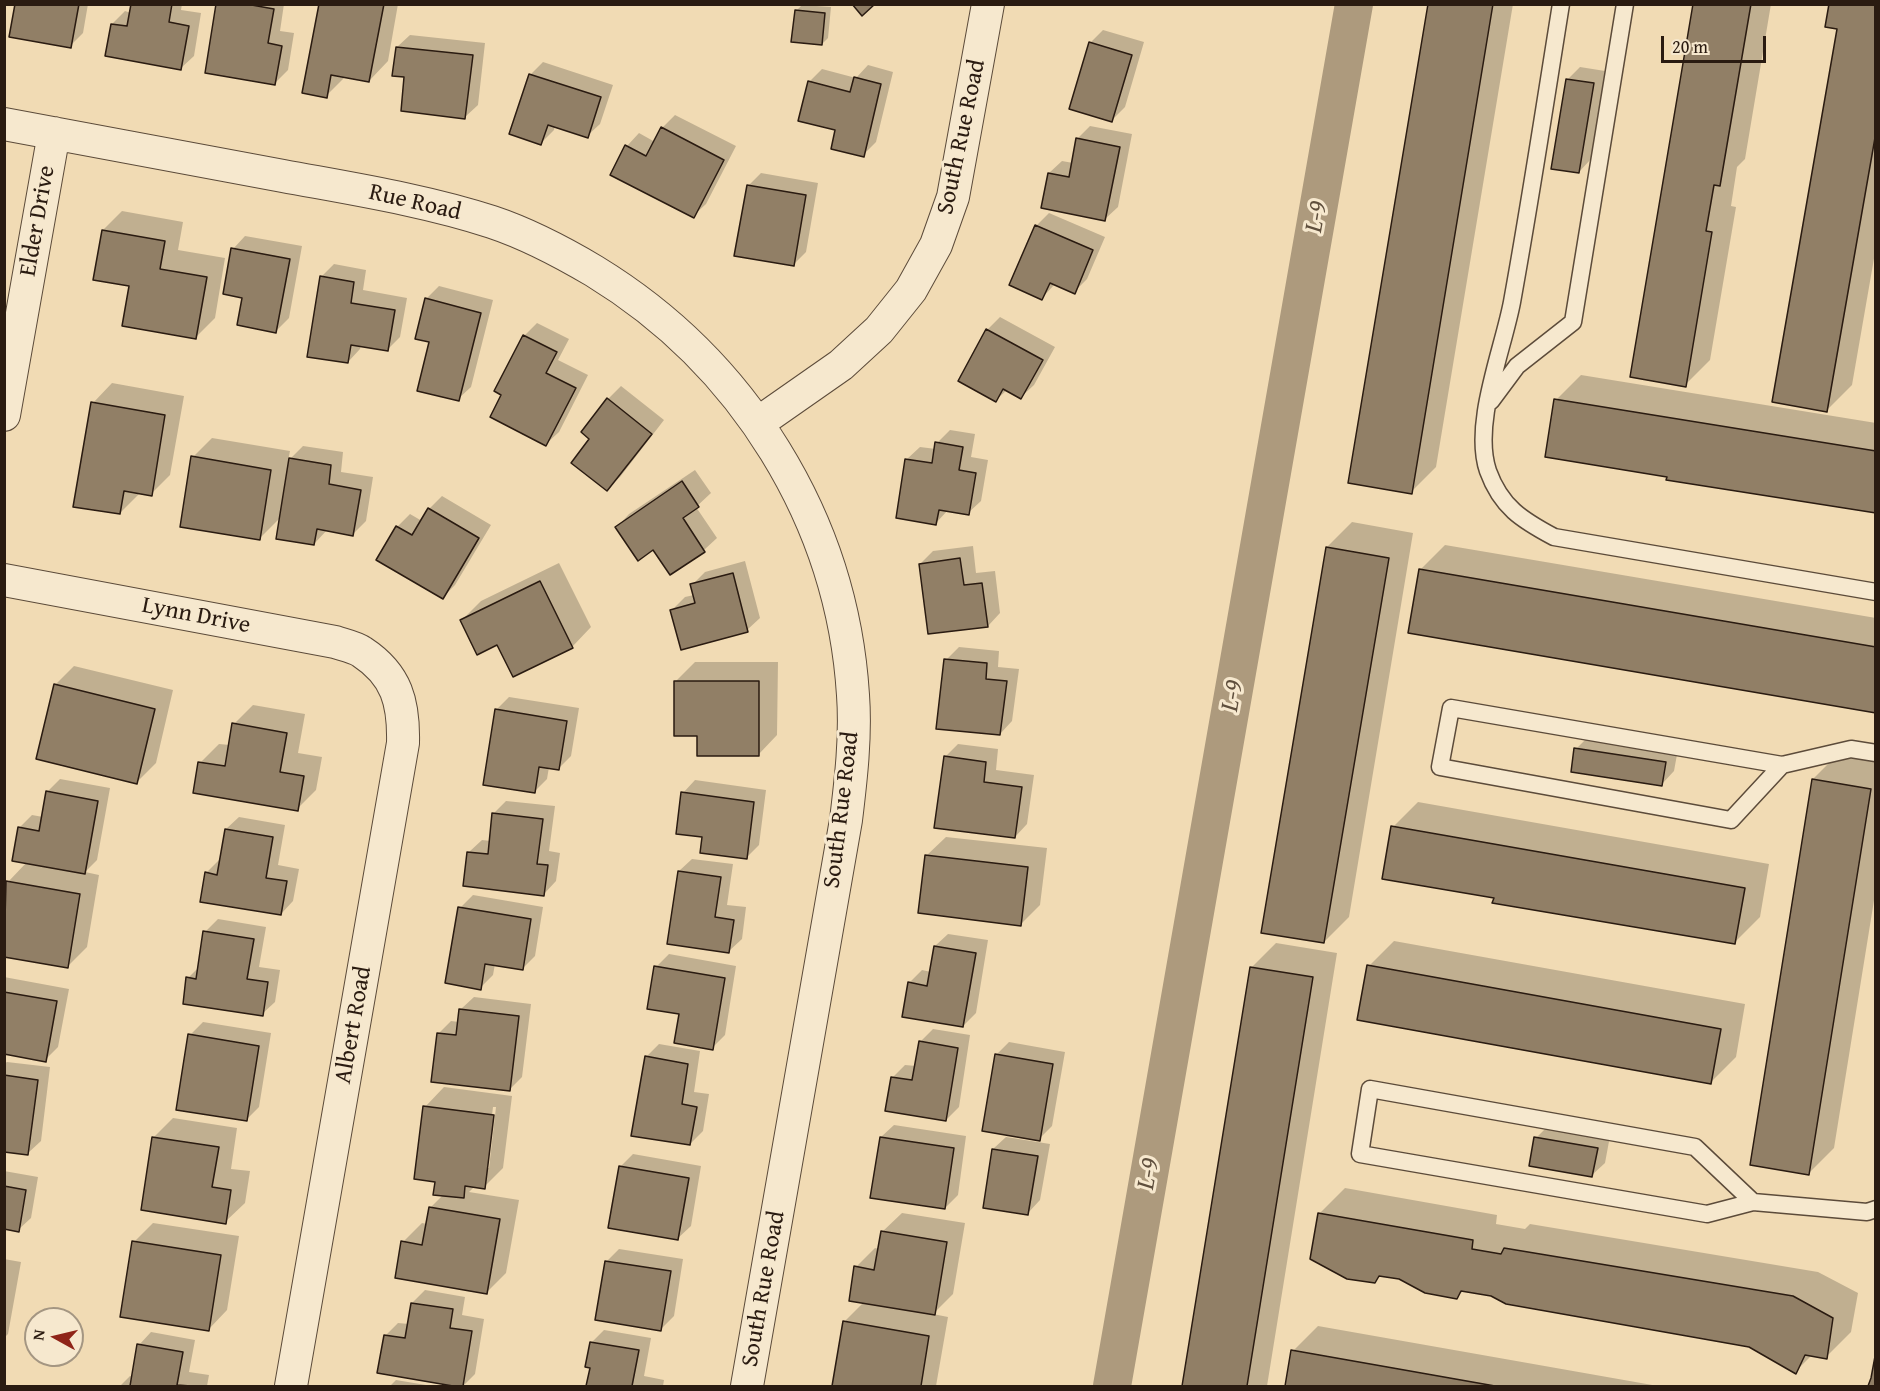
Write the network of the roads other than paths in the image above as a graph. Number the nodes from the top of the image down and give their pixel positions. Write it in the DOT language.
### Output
graph roads {
  1 [pos="988,4"];
  2 [pos="1561,4"];
  3 [pos="1625,4"];
  4 [pos="4,124"];
  5 [pos="54,133"];
  6 [pos="1487,407"];
  7 [pos="4,415"];
  8 [pos="758,423"];
  9 [pos="4,580"];
  10 [pos="1875,592"];
  11 [pos="381,668"];
  12 [pos="1875,753"];
  13 [pos="1782,765"];
  14 [pos="1752,1202"];
  15 [pos="1875,1209"];
  16 [pos="291,1386"];
  17 [pos="747,1386"];
  1 -- 8 [label="street, South Rue Road"];
  2 -- 6 [label="lane"];
  3 -- 6 [label="lane"];
  4 -- 5 [label="street, Rue Road"];
  5 -- 7 [label="street, Elder Drive"];
  5 -- 8 [label="street, Rue Road"];
  6 -- 10 [label="lane"];
  8 -- 17 [label="street, South Rue Road"];
  9 -- 11 [label="street, Lynn Drive"];
  11 -- 16 [label="street, Albert Road"];
  12 -- 13 [label="lane"];
  13 -- 13 [label="lane"];
  14 -- 14 [label="lane"];
  14 -- 15 [label="lane"];
}
